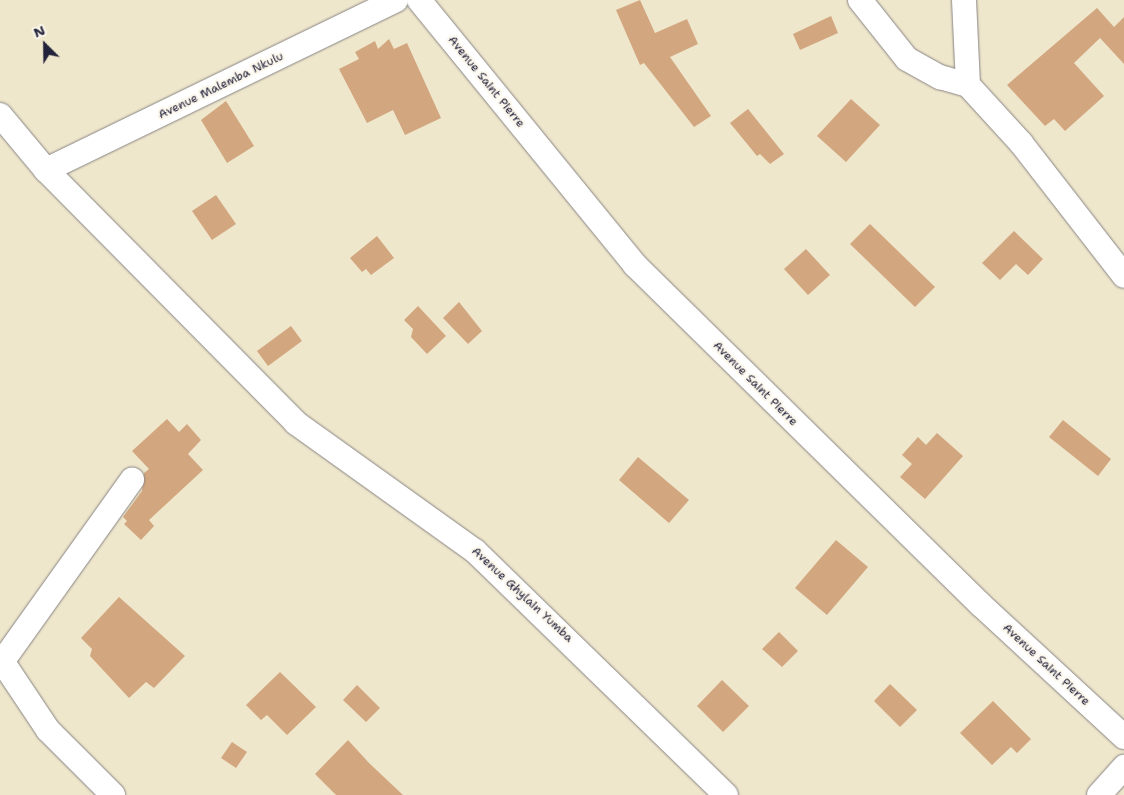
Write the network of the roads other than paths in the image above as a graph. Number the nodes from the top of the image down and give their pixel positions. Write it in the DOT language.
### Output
graph roads {
  1 [pos="396,0"];
  2 [pos="419,0"];
  3 [pos="860,0"];
  4 [pos="964,0"];
  5 [pos="968,85"];
  6 [pos="0,115"];
  7 [pos="46,170"];
  8 [pos="1124,276"];
  9 [pos="132,480"];
  10 [pos="1,660"];
  11 [pos="1124,737"];
  12 [pos="1124,767"];
  13 [pos="113,795"];
  14 [pos="726,795"];
  15 [pos="1099,795"];
  1 -- 7 [label="street, Avenue Malemba Nkulu"];
  2 -- 11 [label="street, Avenue Saint Pierre"];
  3 -- 5 [label="street"];
  4 -- 5 [label="street"];
  5 -- 8 [label="street"];
  6 -- 7 [label="street, Avenue Ghylain Yumba"];
  7 -- 14 [label="street, Avenue Ghylain Yumba"];
  9 -- 10 [label="street"];
  10 -- 13 [label="street"];
  12 -- 15 [label="street"];
}
